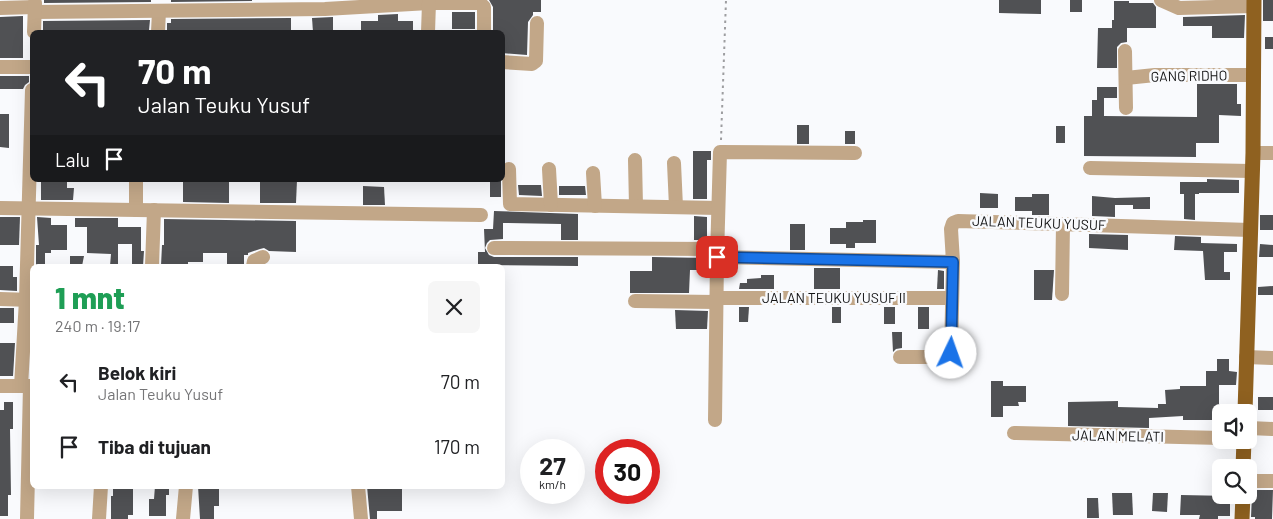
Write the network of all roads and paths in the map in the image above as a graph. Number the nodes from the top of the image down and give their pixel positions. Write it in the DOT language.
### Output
graph roads {
  1 [pos="726,0"];
  2 [pos="1161,0"];
  3 [pos="456,2"];
  4 [pos="428,3"];
  5 [pos="1254,3"];
  6 [pos="324,4"];
  7 [pos="35,7"];
  8 [pos="0,8"];
  9 [pos="159,11"];
  10 [pos="537,23"];
  11 [pos="34,30"];
  12 [pos="158,30"];
  13 [pos="428,30"];
  14 [pos="484,30"];
  15 [pos="1125,51"];
  16 [pos="505,62"];
  17 [pos="0,67"];
  18 [pos="30,67"];
  19 [pos="1253,75"];
  20 [pos="1126,78"];
  21 [pos="1126,108"];
  22 [pos="30,149"];
  23 [pos="720,152"];
  24 [pos="855,153"];
  25 [pos="1253,153"];
  26 [pos="1273,153"];
  27 [pos="635,160"];
  28 [pos="674,163"];
  29 [pos="1090,168"];
  30 [pos="549,169"];
  31 [pos="509,170"];
  32 [pos="1251,171"];
  33 [pos="593,172"];
  34 [pos="136,182"];
  35 [pos="551,205"];
  36 [pos="595,206"];
  37 [pos="636,206"];
  38 [pos="676,207"];
  39 [pos="0,208"];
  40 [pos="28,208"];
  41 [pos="718,208"];
  42 [pos="136,210"];
  43 [pos="154,210"];
  44 [pos="480,215"];
  45 [pos="1063,224"];
  46 [pos="1250,230"];
  47 [pos="494,248"];
  48 [pos="717,253"];
  49 [pos="953,262"];
  50 [pos="152,264"];
  51 [pos="1062,294"];
  52 [pos="952,298"];
  53 [pos="0,299"];
  54 [pos="29,300"];
  55 [pos="716,300"];
  56 [pos="635,301"];
  57 [pos="900,357"];
  58 [pos="1246,357"];
  59 [pos="1273,358"];
  60 [pos="0,386"];
  61 [pos="28,386"];
  62 [pos="1245,404"];
  63 [pos="715,420"];
  64 [pos="1257,428"];
  65 [pos="1273,429"];
  66 [pos="1014,433"];
  67 [pos="1212,438"];
  68 [pos="1257,481"];
  69 [pos="1273,481"];
  70 [pos="101,489"];
  71 [pos="186,489"];
  72 [pos="358,489"];
  73 [pos="1243,504"];
  74 [pos="27,519"];
  75 [pos="99,519"];
  76 [pos="183,519"];
  77 [pos="361,519"];
  78 [pos="1242,519"];
  1 -- 23 [label="path"];
  2 -- 5 [label="street"];
  3 -- 4 [label="street"];
  3 -- 14 [label="street"];
  4 -- 6 [label="street"];
  4 -- 13 [label="street"];
  5 -- 19 [label="main road"];
  6 -- 9 [label="street"];
  7 -- 8 [label="street"];
  7 -- 9 [label="street"];
  7 -- 11 [label="street"];
  9 -- 12 [label="street"];
  10 -- 16 [label="street"];
  15 -- 20 [label="street"];
  17 -- 18 [label="street"];
  19 -- 20 [label="street, GANG RIDHO"];
  19 -- 25 [label="main road"];
  20 -- 21 [label="street"];
  22 -- 40 [label="street"];
  23 -- 24 [label="street"];
  23 -- 41 [label="street"];
  25 -- 26 [label="street"];
  25 -- 32 [label="main road"];
  27 -- 37 [label="street"];
  28 -- 38 [label="street"];
  29 -- 32 [label="street"];
  30 -- 35 [label="street"];
  31 -- 35 [label="street"];
  32 -- 46 [label="main road"];
  33 -- 36 [label="street"];
  34 -- 42 [label="street"];
  35 -- 36 [label="street"];
  36 -- 37 [label="street"];
  37 -- 38 [label="street"];
  38 -- 41 [label="street"];
  39 -- 40 [label="street"];
  40 -- 42 [label="street"];
  40 -- 54 [label="street"];
  41 -- 48 [label="street"];
  42 -- 43 [label="street"];
  43 -- 44 [label="street"];
  43 -- 50 [label="street"];
  45 -- 46 [label="street, JALAN TEUKU YUSUF"];
  45 -- 49 [label="street, JALAN TEUKU YUSUF"];
  45 -- 51 [label="street"];
  46 -- 58 [label="main road"];
  47 -- 48 [label="street"];
  48 -- 49 [label="street"];
  48 -- 55 [label="street"];
  49 -- 52 [label="street"];
  52 -- 55 [label="street, JALAN TEUKU YUSUF II"];
  52 -- 57 [label="street"];
  53 -- 54 [label="street"];
  54 -- 61 [label="street"];
  55 -- 56 [label="street, JALAN TEUKU YUSUF II"];
  55 -- 63 [label="street"];
  58 -- 59 [label="street"];
  58 -- 62 [label="main road"];
  60 -- 61 [label="street"];
  61 -- 74 [label="street"];
  64 -- 65 [label="street"];
  66 -- 67 [label="street, JALAN MELATI"];
  68 -- 69 [label="street"];
  70 -- 75 [label="street"];
  71 -- 76 [label="street"];
  72 -- 77 [label="street"];
  73 -- 78 [label="main road"];
}
